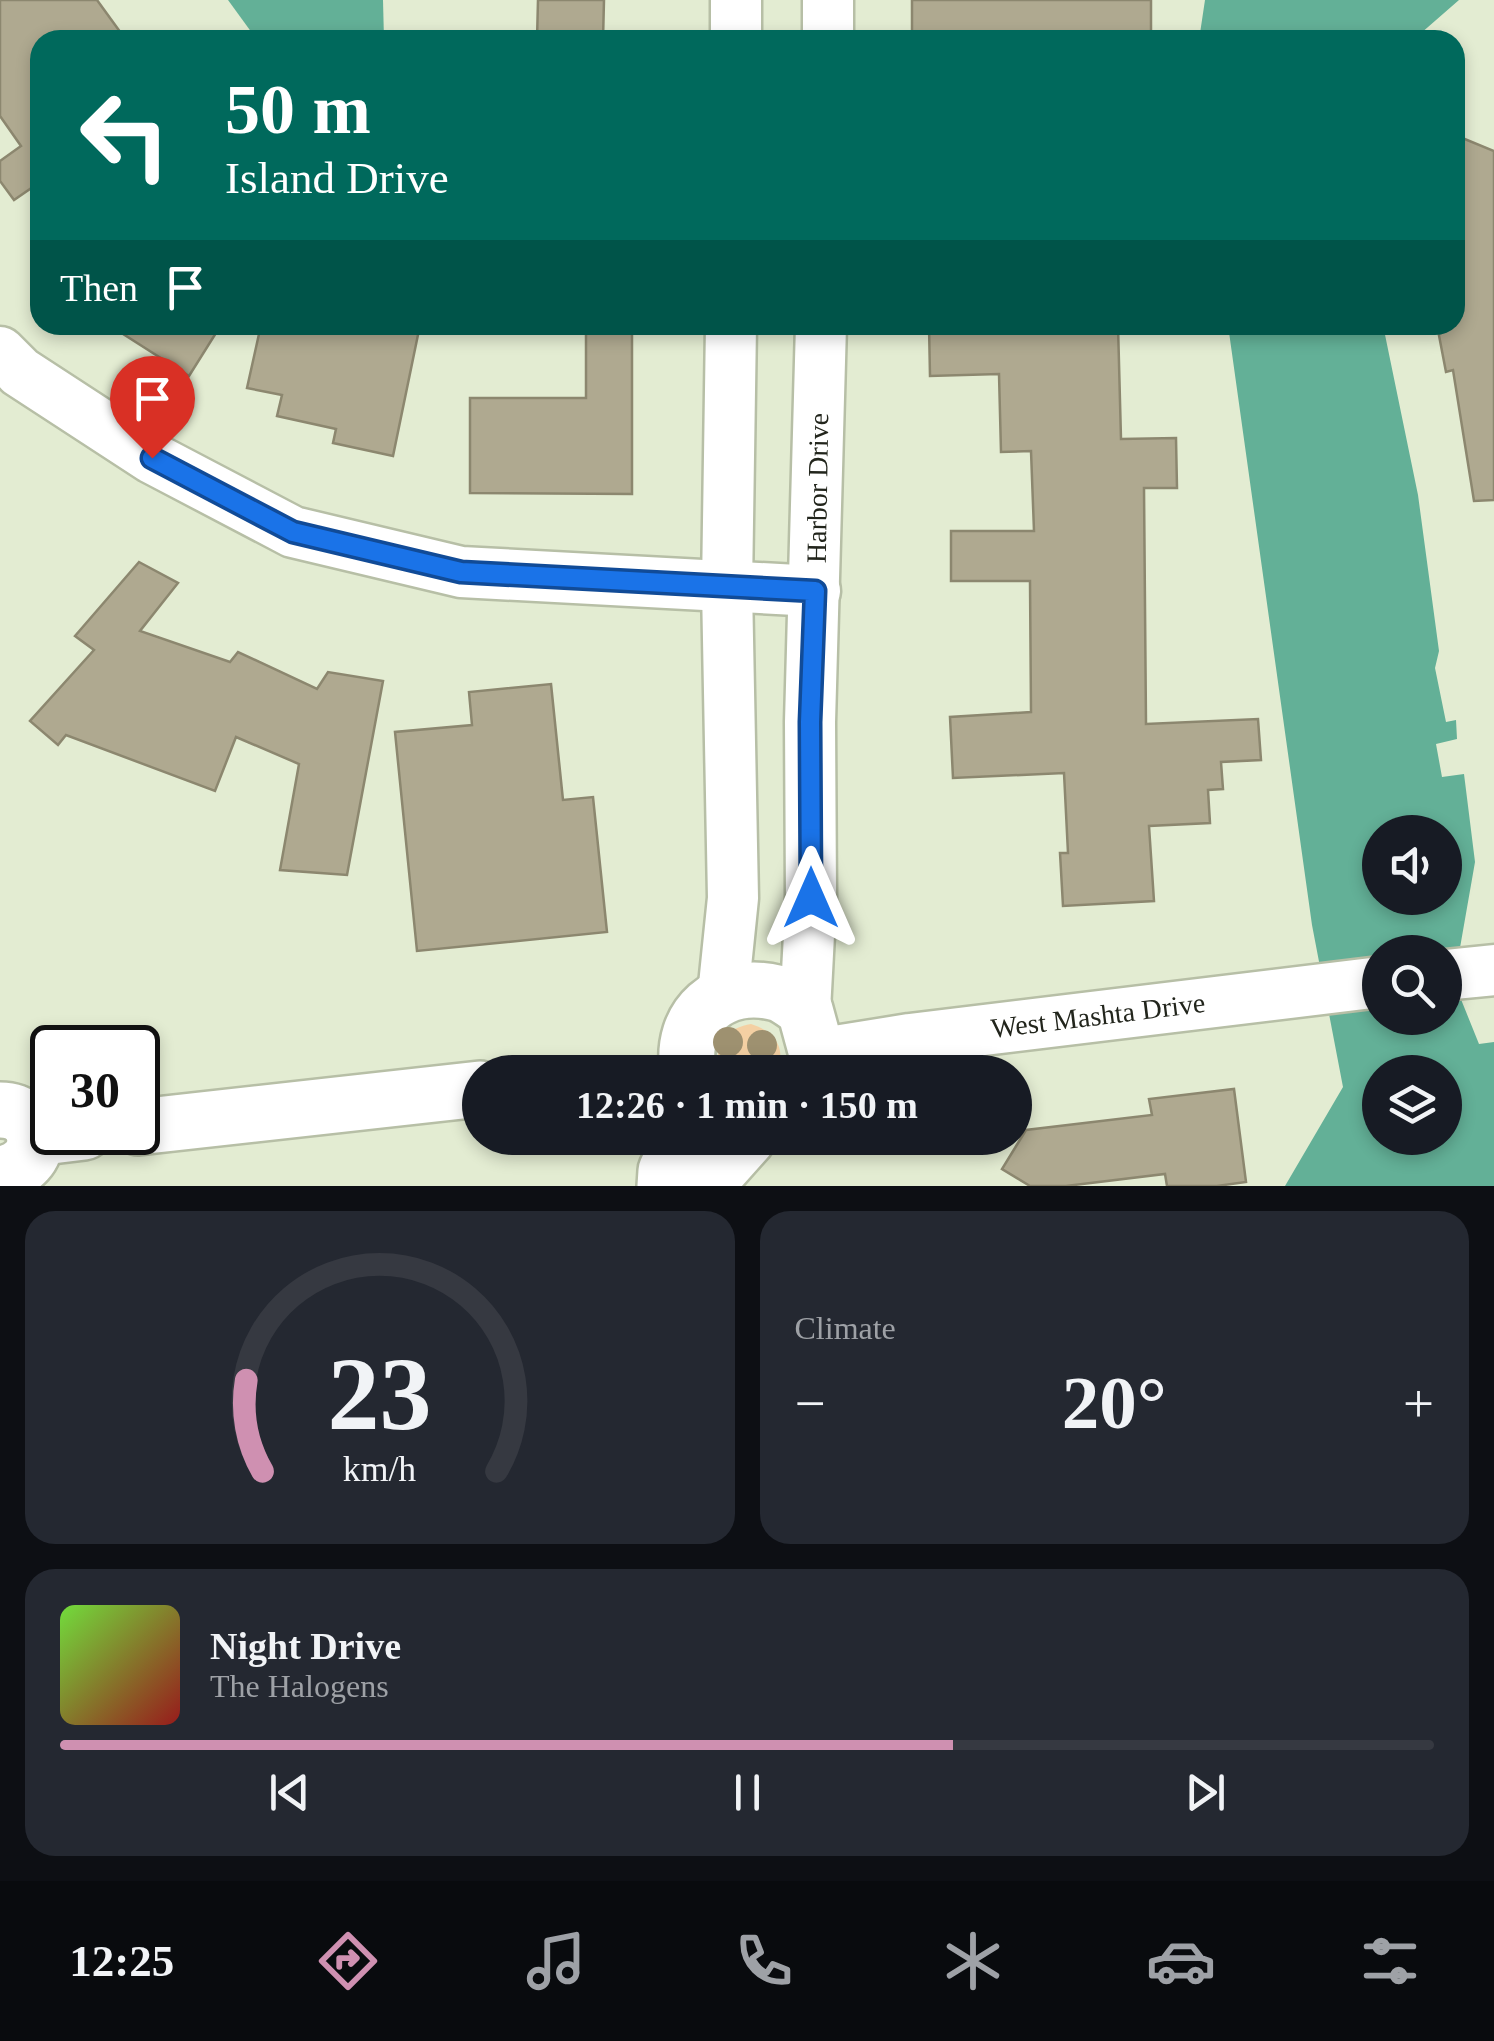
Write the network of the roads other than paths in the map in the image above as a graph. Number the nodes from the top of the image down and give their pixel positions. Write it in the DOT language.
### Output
graph roads {
  1 [pos="736,0"];
  2 [pos="828,0"];
  3 [pos="736,30"];
  4 [pos="828,30"];
  5 [pos="731,335"];
  6 [pos="821,335"];
  7 [pos="0,352"];
  8 [pos="728,587"];
  9 [pos="815,591"];
  10 [pos="1494,970"];
  11 [pos="1462,973"];
  12 [pos="1362,984"];
  13 [pos="723,996"];
  14 [pos="812,1045"];
  15 [pos="685,1055"];
  16 [pos="462,1092"];
  17 [pos="160,1124"];
  18 [pos="674,1155"];
  19 [pos="733,1155"];
  20 [pos="665,1186"];
  21 [pos="705,1186"];
  1 -- 3 [label="street"];
  2 -- 4 [label="street"];
  5 -- 8 [label="street"];
  6 -- 9 [label="street, Harbor Drive"];
  7 -- 8 [label="street"];
  8 -- 9 [label="street"];
  8 -- 13 [label="street"];
  9 -- 14 [label="street, Harbor Drive"];
  10 -- 11 [label="street"];
  12 -- 14 [label="street, West Mashta Drive"];
  13 -- 14 [label="street"];
  13 -- 15 [label="street"];
  16 -- 17 [label="street"];
  18 -- 20 [label="street"];
  19 -- 21 [label="street"];
}
